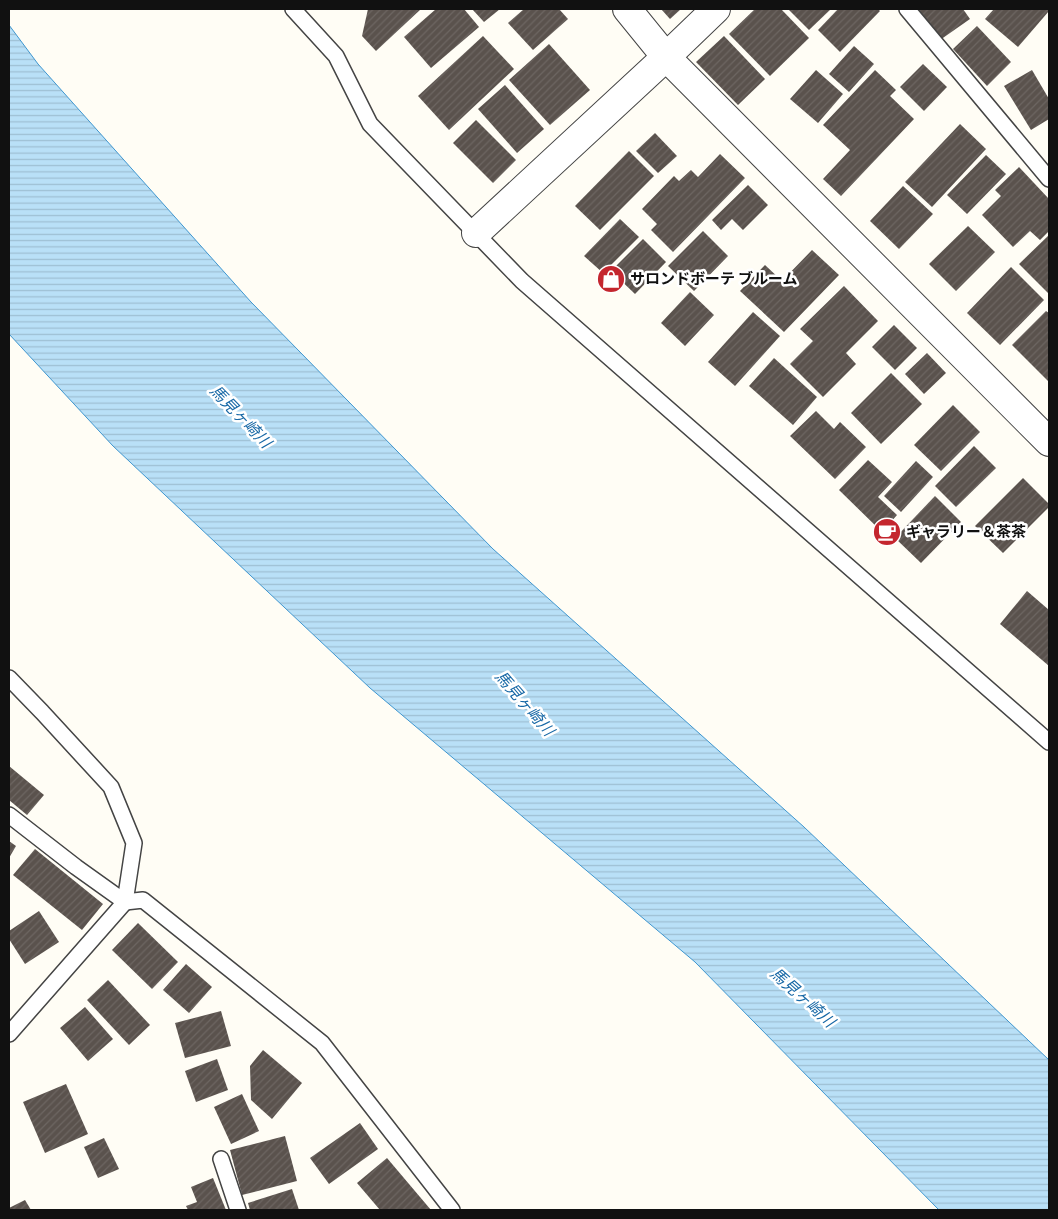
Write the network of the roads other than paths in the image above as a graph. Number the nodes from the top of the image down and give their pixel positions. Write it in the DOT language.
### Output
graph roads {
  1 [pos="293,9"];
  2 [pos="627,9"];
  3 [pos="716,9"];
  4 [pos="907,9"];
  5 [pos="666,57"];
  6 [pos="1049,179"];
  7 [pos="476,232"];
  8 [pos="1049,442"];
  9 [pos="9,678"];
  10 [pos="1049,742"];
  11 [pos="9,815"];
  12 [pos="126,902"];
  13 [pos="9,1034"];
  14 [pos="221,1159"];
  15 [pos="238,1210"];
  16 [pos="452,1210"];
  1 -- 7 [label="lane"];
  2 -- 5 [label="street"];
  3 -- 5 [label="street"];
  4 -- 6 [label="lane"];
  5 -- 7 [label="street"];
  5 -- 8 [label="street"];
  7 -- 10 [label="lane"];
  9 -- 12 [label="lane"];
  11 -- 12 [label="lane"];
  12 -- 13 [label="lane"];
  12 -- 16 [label="lane"];
  14 -- 15 [label="lane"];
}
